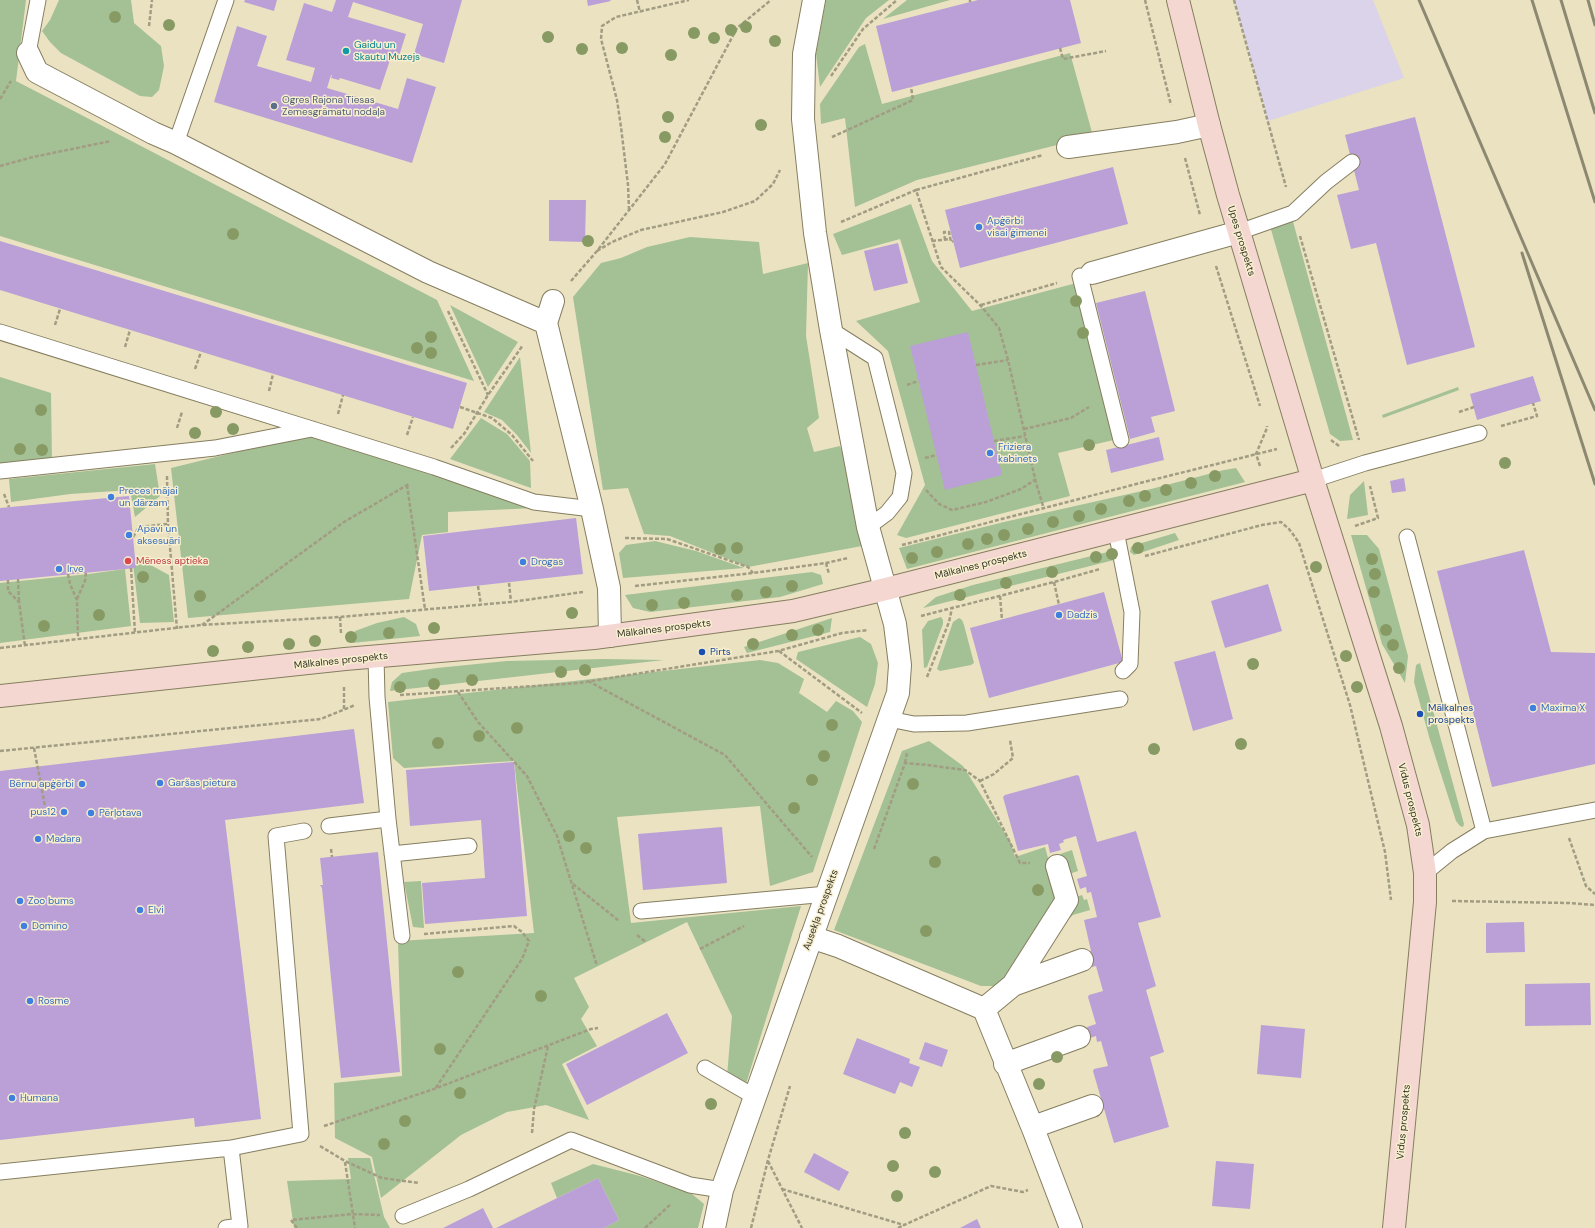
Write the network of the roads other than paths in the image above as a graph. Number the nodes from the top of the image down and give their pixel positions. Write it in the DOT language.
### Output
graph roads {
  1 [pos="38,0"];
  2 [pos="226,0"];
  3 [pos="814,0"];
  4 [pos="1178,0"];
  5 [pos="28,53"];
  6 [pos="1209,125"];
  7 [pos="176,143"];
  8 [pos="1068,147"];
  9 [pos="1352,162"];
  10 [pos="1239,232"];
  11 [pos="1086,275"];
  12 [pos="553,301"];
  13 [pos="546,323"];
  14 [pos="831,330"];
  15 [pos="0,332"];
  16 [pos="312,429"];
  17 [pos="1478,433"];
  18 [pos="1121,440"];
  19 [pos="0,471"];
  20 [pos="1313,480"];
  21 [pos="592,509"];
  22 [pos="868,527"];
  23 [pos="1116,531"];
  24 [pos="1408,537"];
  25 [pos="886,589"];
  26 [pos="610,636"];
  27 [pos="376,657"];
  28 [pos="1123,671"];
  29 [pos="0,696"];
  30 [pos="1120,699"];
  31 [pos="889,719"];
  32 [pos="1595,810"];
  33 [pos="388,819"];
  34 [pos="329,826"];
  35 [pos="304,831"];
  36 [pos="1484,831"];
  37 [pos="469,846"];
  38 [pos="392,854"];
  39 [pos="1057,866"];
  40 [pos="1425,873"];
  41 [pos="827,894"];
  42 [pos="641,911"];
  43 [pos="402,936"];
  44 [pos="811,937"];
  45 [pos="1082,960"];
  46 [pos="1013,985"];
  47 [pos="984,1009"];
  48 [pos="1079,1037"];
  49 [pos="1005,1064"];
  50 [pos="706,1068"];
  51 [pos="755,1097"];
  52 [pos="1092,1106"];
  53 [pos="1033,1127"];
  54 [pos="231,1148"];
  55 [pos="0,1172"];
  56 [pos="722,1190"];
  57 [pos="403,1216"];
  58 [pos="226,1228"];
  59 [pos="714,1228"];
  60 [pos="1071,1228"];
  61 [pos="1394,1228"];
  1 -- 5 [label="lane"];
  2 -- 7 [label="lane"];
  3 -- 14 [label="street, Ausekļa prospekts"];
  4 -- 6 [label="main road, Upes prospekts"];
  5 -- 7 [label="street"];
  6 -- 8 [label="street"];
  6 -- 10 [label="main road, Upes prospekts"];
  7 -- 13 [label="street"];
  9 -- 10 [label="lane"];
  10 -- 11 [label="street"];
  10 -- 20 [label="main road, Upes prospekts"];
  11 -- 18 [label="lane"];
  12 -- 13 [label="street"];
  13 -- 21 [label="street"];
  14 -- 22 [label="street, Ausekļa prospekts"];
  14 -- 22 [label="lane"];
  15 -- 16 [label="lane"];
  16 -- 19 [label="lane"];
  16 -- 21 [label="lane"];
  17 -- 20 [label="lane"];
  20 -- 23 [label="main road, Mālkalnes prospekts"];
  20 -- 40 [label="main road, Vidus prospekts"];
  21 -- 26 [label="street"];
  22 -- 25 [label="street, Ausekļa prospekts"];
  23 -- 25 [label="main road, Mālkalnes prospekts"];
  23 -- 28 [label="lane"];
  24 -- 36 [label="lane"];
  25 -- 26 [label="main road, Mālkalnes prospekts"];
  25 -- 31 [label="street, Ausekļa prospekts"];
  26 -- 27 [label="main road, Mālkalnes prospekts"];
  27 -- 29 [label="main road, Mālkalnes prospekts"];
  27 -- 33 [label="lane"];
  30 -- 31 [label="lane"];
  31 -- 41 [label="street, Ausekļa prospekts"];
  32 -- 36 [label="lane"];
  33 -- 34 [label="lane"];
  33 -- 38 [label="lane"];
  35 -- 54 [label="lane"];
  36 -- 40 [label="lane"];
  37 -- 38 [label="lane"];
  38 -- 43 [label="lane"];
  39 -- 46 [label="street"];
  40 -- 61 [label="main road, Vidus prospekts"];
  41 -- 42 [label="lane"];
  41 -- 44 [label="street, Ausekļa prospekts"];
  44 -- 47 [label="street"];
  44 -- 51 [label="street, Ausekļa prospekts"];
  45 -- 46 [label="street"];
  46 -- 47 [label="street"];
  47 -- 49 [label="street"];
  48 -- 49 [label="street"];
  49 -- 53 [label="street"];
  50 -- 51 [label="lane"];
  51 -- 56 [label="street, Ausekļa prospekts"];
  52 -- 53 [label="street"];
  53 -- 60 [label="street"];
  54 -- 55 [label="lane"];
  54 -- 58 [label="lane"];
  56 -- 57 [label="lane"];
  56 -- 59 [label="street, Ausekļa prospekts"];
}
